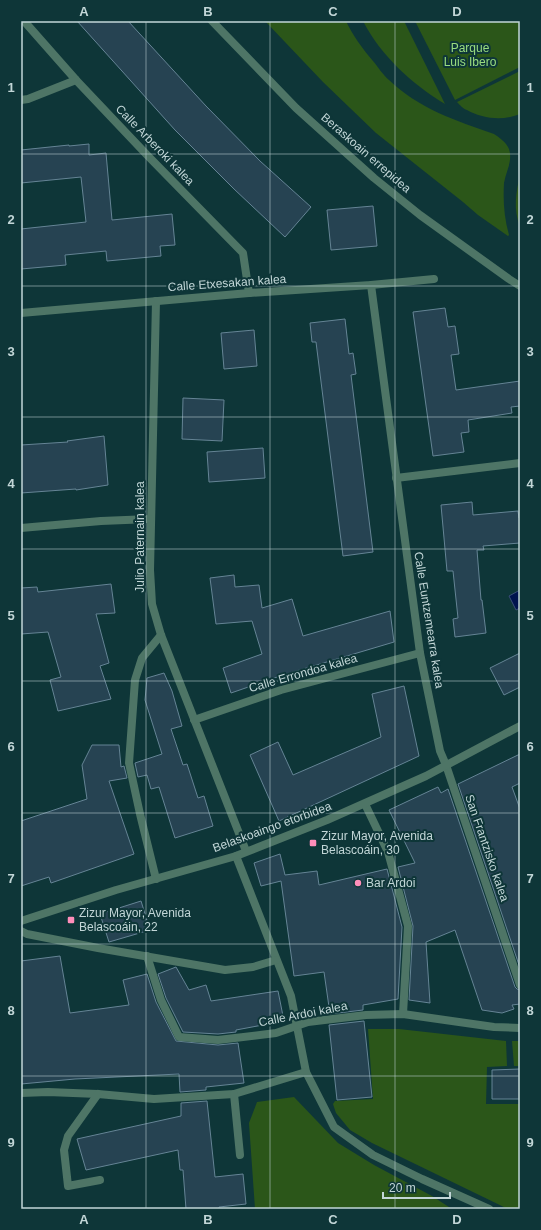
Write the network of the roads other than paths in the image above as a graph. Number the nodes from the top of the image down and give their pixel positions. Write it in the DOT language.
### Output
graph roads {
  1 [pos="24,21"];
  2 [pos="212,21"];
  3 [pos="76,80"];
  4 [pos="21,100"];
  5 [pos="434,279"];
  6 [pos="370,285"];
  7 [pos="520,286"];
  8 [pos="249,293"];
  9 [pos="156,301"];
  10 [pos="21,313"];
  11 [pos="520,463"];
  12 [pos="396,478"];
  13 [pos="150,520"];
  14 [pos="21,528"];
  15 [pos="161,636"];
  16 [pos="420,653"];
  17 [pos="194,720"];
  18 [pos="520,726"];
  19 [pos="446,765"];
  20 [pos="365,804"];
  21 [pos="246,851"];
  22 [pos="236,856"];
  23 [pos="156,879"];
  24 [pos="21,921"];
  25 [pos="21,930"];
  26 [pos="147,956"];
  27 [pos="276,960"];
  28 [pos="520,985"];
  29 [pos="403,1014"];
  30 [pos="296,1026"];
  31 [pos="520,1028"];
  32 [pos="306,1072"];
  33 [pos="21,1093"];
  34 [pos="98,1094"];
  35 [pos="234,1094"];
  36 [pos="240,1155"];
  37 [pos="100,1180"];
  38 [pos="490,1209"];
  1 -- 3 [label="street, Calle Arberoki kalea"];
  2 -- 7 [label="street, Beraskoain errepidea"];
  3 -- 4 [label="street"];
  3 -- 8 [label="street, Calle Arberoki kalea"];
  5 -- 6 [label="street, Calle Etxesakan kalea"];
  6 -- 8 [label="street, Calle Etxesakan kalea"];
  6 -- 12 [label="street, Calle Euntzemearra kalea"];
  8 -- 9 [label="street, Calle Etxesakan kalea"];
  9 -- 10 [label="street, Calle Etxesakan kalea"];
  9 -- 13 [label="street, Julio Paternain kalea"];
  11 -- 12 [label="street"];
  12 -- 16 [label="street, Calle Euntzemearra kalea"];
  13 -- 14 [label="street"];
  13 -- 15 [label="street, Julio Paternain kalea"];
  15 -- 17 [label="street, Julio Paternain kalea"];
  15 -- 23 [label="street"];
  16 -- 17 [label="street, Calle Errondoa kalea"];
  16 -- 19 [label="street, Calle Euntzemearra kalea"];
  17 -- 21 [label="street, Julio Paternain kalea"];
  18 -- 19 [label="street, Belaskoaingo etorbidea"];
  19 -- 20 [label="street, Belaskoaingo etorbidea"];
  19 -- 28 [label="street, San Frantzisko kalea"];
  20 -- 21 [label="street, Belaskoaingo etorbidea"];
  20 -- 29 [label="street"];
  21 -- 22 [label="street, Belaskoaingo etorbidea"];
  22 -- 23 [label="street, Belaskoaingo etorbidea"];
  22 -- 27 [label="street"];
  23 -- 24 [label="street, Belaskoaingo etorbidea"];
  25 -- 26 [label="street"];
  26 -- 27 [label="street"];
  26 -- 30 [label="street, Calle Ardoi kalea"];
  27 -- 30 [label="street"];
  29 -- 30 [label="street, Calle Ardoi kalea"];
  29 -- 31 [label="street, Calle Ardoi kalea"];
  30 -- 32 [label="street"];
  32 -- 35 [label="street"];
  32 -- 38 [label="street"];
  33 -- 34 [label="street"];
  34 -- 35 [label="street"];
  34 -- 37 [label="street"];
  35 -- 36 [label="street"];
}
